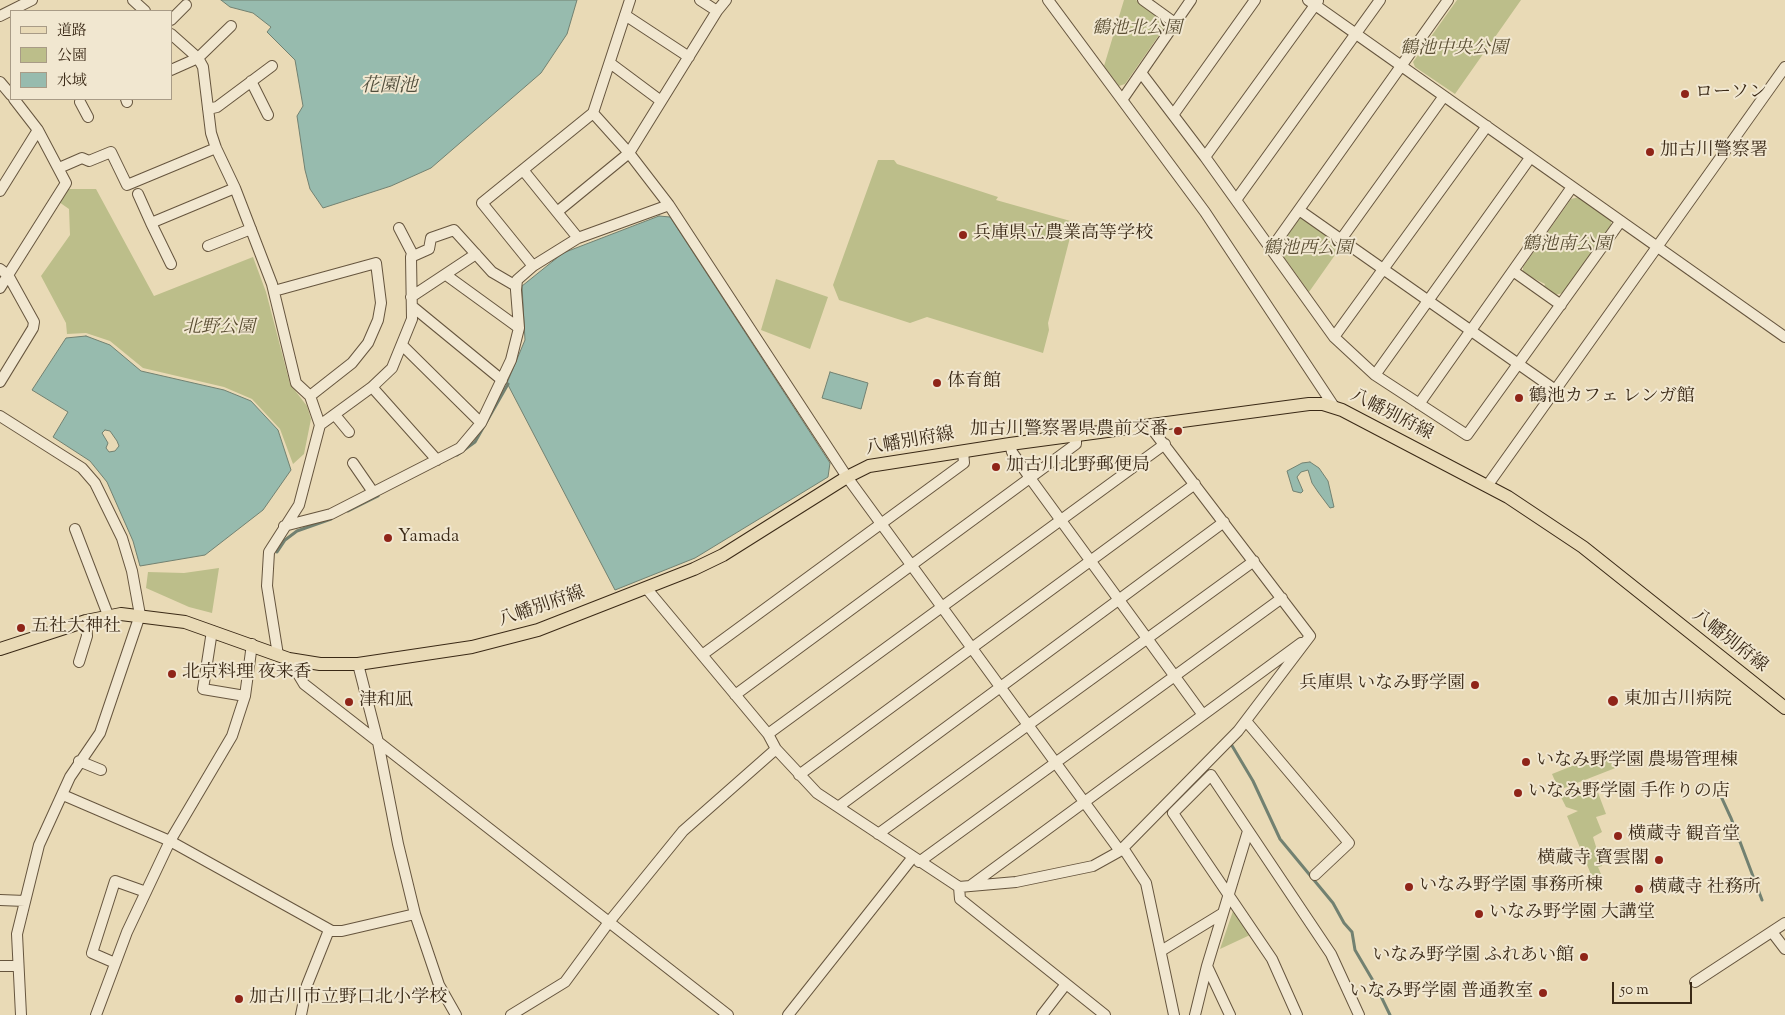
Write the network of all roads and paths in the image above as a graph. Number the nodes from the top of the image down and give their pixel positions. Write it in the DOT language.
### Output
graph roads {
  1 [pos="133,0"];
  2 [pos="630,0"];
  3 [pos="700,0"];
  4 [pos="726,0"];
  5 [pos="1048,0"];
  6 [pos="1143,0"];
  7 [pos="1192,0"];
  8 [pos="1255,0"];
  9 [pos="1380,0"];
  10 [pos="1448,0"];
  11 [pos="25,2"];
  12 [pos="1314,2"];
  13 [pos="186,5"];
  14 [pos="11,10"];
  15 [pos="143,10"];
  16 [pos="717,11"];
  17 [pos="625,15"];
  18 [pos="172,19"];
  19 [pos="1175,23"];
  20 [pos="231,26"];
  21 [pos="1356,34"];
  22 [pos="172,35"];
  23 [pos="689,57"];
  24 [pos="198,58"];
  25 [pos="610,62"];
  26 [pos="272,66"];
  27 [pos="1401,66"];
  28 [pos="1785,67"];
  29 [pos="172,70"];
  30 [pos="1142,74"];
  31 [pos="251,81"];
  32 [pos="1444,96"];
  33 [pos="15,100"];
  34 [pos="81,100"];
  35 [pos="1122,100"];
  36 [pos="661,101"];
  37 [pos="208,109"];
  38 [pos="593,113"];
  39 [pos="268,115"];
  40 [pos="1173,115"];
  41 [pos="88,117"];
  42 [pos="1487,126"];
  43 [pos="38,130"];
  44 [pos="216,148"];
  45 [pos="629,152"];
  46 [pos="1205,157"];
  47 [pos="1530,158"];
  48 [pos="59,168"];
  49 [pos="523,170"];
  50 [pos="1572,187"];
  51 [pos="236,188"];
  52 [pos="0,191"];
  53 [pos="1236,200"];
  54 [pos="669,206"];
  55 [pos="131,207"];
  56 [pos="1299,210"];
  57 [pos="557,212"];
  58 [pos="1620,222"];
  59 [pos="151,223"];
  60 [pos="399,228"];
  61 [pos="251,229"];
  62 [pos="578,238"];
  63 [pos="1342,238"];
  64 [pos="208,246"];
  65 [pos="1656,247"];
  66 [pos="1271,248"];
  67 [pos="476,254"];
  68 [pos="411,257"];
  69 [pos="171,264"];
  70 [pos="533,266"];
  71 [pos="1386,269"];
  72 [pos="1513,271"];
  73 [pos="4,272"];
  74 [pos="446,275"];
  75 [pos="516,286"];
  76 [pos="0,288"];
  77 [pos="274,291"];
  78 [pos="1428,299"];
  79 [pos="412,302"];
  80 [pos="1561,305"];
  81 [pos="518,328"];
  82 [pos="1471,330"];
  83 [pos="1785,337"];
  84 [pos="1334,338"];
  85 [pos="402,345"];
  86 [pos="1519,363"];
  87 [pos="1376,375"];
  88 [pos="502,380"];
  89 [pos="0,382"];
  90 [pos="372,387"];
  91 [pos="1554,389"];
  92 [pos="310,396"];
  93 [pos="1419,404"];
  94 [pos="1335,408"];
  95 [pos="335,415"];
  96 [pos="0,416"];
  97 [pos="480,423"];
  98 [pos="320,425"];
  99 [pos="1148,425"];
  100 [pos="350,432"];
  101 [pos="1076,435"];
  102 [pos="1010,444"];
  103 [pos="1165,444"];
  104 [pos="963,451"];
  105 [pos="437,460"];
  106 [pos="353,463"];
  107 [pos="847,477"];
  108 [pos="1030,478"];
  109 [pos="1195,484"];
  110 [pos="1487,486"];
  111 [pos="373,492"];
  112 [pos="1061,520"];
  113 [pos="1224,522"];
  114 [pos="881,524"];
  115 [pos="284,526"];
  116 [pos="75,529"];
  117 [pos="1090,560"];
  118 [pos="1254,561"];
  119 [pos="912,566"];
  120 [pos="647,589"];
  121 [pos="1282,598"];
  122 [pos="1119,599"];
  123 [pos="942,607"];
  124 [pos="140,615"];
  125 [pos="108,616"];
  126 [pos="86,621"];
  127 [pos="212,630"];
  128 [pos="1310,636"];
  129 [pos="1147,639"];
  130 [pos="252,644"];
  131 [pos="972,647"];
  132 [pos="0,649"];
  133 [pos="702,655"];
  134 [pos="283,657"];
  135 [pos="80,662"];
  136 [pos="358,664"];
  137 [pos="1174,677"];
  138 [pos="1001,687"];
  139 [pos="735,694"];
  140 [pos="245,696"];
  141 [pos="1785,708"];
  142 [pos="1203,715"];
  143 [pos="1246,721"];
  144 [pos="1029,725"];
  145 [pos="768,734"];
  146 [pos="378,742"];
  147 [pos="776,748"];
  148 [pos="80,761"];
  149 [pos="1056,763"];
  150 [pos="101,770"];
  151 [pos="799,775"];
  152 [pos="63,796"];
  153 [pos="1085,803"];
  154 [pos="838,807"];
  155 [pos="1248,832"];
  156 [pos="878,834"];
  157 [pos="170,841"];
  158 [pos="1121,850"];
  159 [pos="916,859"];
  160 [pos="1315,876"];
  161 [pos="964,887"];
  162 [pos="146,892"];
  163 [pos="1228,896"];
  164 [pos="0,900"];
  165 [pos="25,901"];
  166 [pos="1223,913"];
  167 [pos="415,914"];
  168 [pos="609,922"];
  169 [pos="1785,924"];
  170 [pos="329,930"];
  171 [pos="1772,932"];
  172 [pos="1785,949"];
  173 [pos="1161,951"];
  174 [pos="115,964"];
  175 [pos="0,966"];
  176 [pos="18,966"];
  177 [pos="1207,966"];
  178 [pos="1695,982"];
  179 [pos="1066,984"];
  180 [pos="21,1015"];
  181 [pos="96,1015"];
  182 [pos="302,1015"];
  183 [pos="456,1015"];
  184 [pos="511,1015"];
  185 [pos="728,1015"];
  186 [pos="788,1015"];
  187 [pos="1042,1015"];
  188 [pos="1105,1015"];
  189 [pos="1174,1015"];
  190 [pos="1194,1015"];
  191 [pos="1230,1015"];
  192 [pos="1297,1015"];
  193 [pos="1359,1015"];
  1 -- 15 [label="street"];
  2 -- 17 [label="street"];
  3 -- 16 [label="street"];
  4 -- 16 [label="street"];
  5 -- 35 [label="street"];
  6 -- 19 [label="street"];
  7 -- 19 [label="street"];
  8 -- 40 [label="street"];
  9 -- 21 [label="street"];
  10 -- 27 [label="street"];
  11 -- 14 [label="street"];
  12 -- 21 [label="street"];
  12 -- 46 [label="street"];
  13 -- 18 [label="street"];
  16 -- 23 [label="street"];
  17 -- 23 [label="street"];
  17 -- 25 [label="street"];
  19 -- 30 [label="street"];
  20 -- 24 [label="street"];
  21 -- 27 [label="street"];
  21 -- 53 [label="street"];
  22 -- 24 [label="street"];
  23 -- 36 [label="street"];
  24 -- 29 [label="street"];
  24 -- 37 [label="street"];
  25 -- 36 [label="street"];
  25 -- 38 [label="street"];
  26 -- 31 [label="street"];
  27 -- 32 [label="street"];
  27 -- 56 [label="street"];
  28 -- 65 [label="street"];
  30 -- 35 [label="street"];
  30 -- 40 [label="street"];
  31 -- 37 [label="street"];
  31 -- 39 [label="street"];
  32 -- 42 [label="street"];
  32 -- 63 [label="street"];
  33 -- 43 [label="street"];
  34 -- 41 [label="street"];
  35 -- 94 [label="street"];
  36 -- 45 [label="street"];
  37 -- 44 [label="street"];
  38 -- 45 [label="street"];
  38 -- 49 [label="street"];
  40 -- 46 [label="street"];
  42 -- 47 [label="street"];
  42 -- 71 [label="street"];
  43 -- 48 [label="street"];
  43 -- 52 [label="street"];
  44 -- 48 [label="street"];
  44 -- 51 [label="street"];
  45 -- 54 [label="street"];
  45 -- 57 [label="street"];
  46 -- 53 [label="street"];
  47 -- 50 [label="street"];
  47 -- 78 [label="street"];
  48 -- 73 [label="street"];
  49 -- 57 [label="street"];
  49 -- 70 [label="street"];
  50 -- 58 [label="street"];
  50 -- 72 [label="street"];
  51 -- 59 [label="street"];
  51 -- 61 [label="street"];
  53 -- 66 [label="street"];
  54 -- 62 [label="street"];
  54 -- 107 [label="street"];
  55 -- 59 [label="street"];
  56 -- 63 [label="street"];
  56 -- 66 [label="street"];
  57 -- 62 [label="street"];
  58 -- 65 [label="street"];
  58 -- 80 [label="street"];
  59 -- 69 [label="street"];
  60 -- 68 [label="street"];
  61 -- 64 [label="street"];
  61 -- 77 [label="street"];
  62 -- 70 [label="street"];
  63 -- 71 [label="street"];
  65 -- 83 [label="street"];
  65 -- 91 [label="street"];
  66 -- 84 [label="street"];
  67 -- 68 [label="street"];
  67 -- 74 [label="street"];
  67 -- 75 [label="street"];
  68 -- 79 [label="street"];
  70 -- 75 [label="street"];
  71 -- 78 [label="street"];
  71 -- 84 [label="street"];
  72 -- 80 [label="street"];
  72 -- 82 [label="street"];
  73 -- 76 [label="street"];
  73 -- 89 [label="street"];
  74 -- 79 [label="street"];
  74 -- 81 [label="street"];
  75 -- 81 [label="street"];
  77 -- 92 [label="street"];
  77 -- 92 [label="street"];
  78 -- 82 [label="street"];
  78 -- 87 [label="street"];
  79 -- 85 [label="street"];
  79 -- 88 [label="street"];
  80 -- 86 [label="street"];
  81 -- 88 [label="street"];
  82 -- 86 [label="street"];
  82 -- 93 [label="street"];
  84 -- 87 [label="street"];
  85 -- 90 [label="street"];
  85 -- 97 [label="street"];
  86 -- 91 [label="street"];
  86 -- 93 [label="street"];
  87 -- 93 [label="street"];
  88 -- 97 [label="street"];
  90 -- 95 [label="street"];
  90 -- 105 [label="street"];
  91 -- 110 [label="street"];
  92 -- 98 [label="street"];
  94 -- 99 [label="main road, 八幡別府線"];
  94 -- 110 [label="main road, 八幡別府線"];
  95 -- 98 [label="street"];
  95 -- 100 [label="street"];
  96 -- 124 [label="street"];
  97 -- 105 [label="street"];
  98 -- 115 [label="street"];
  99 -- 101 [label="main road, 八幡別府線"];
  99 -- 103 [label="street"];
  101 -- 102 [label="main road, 八幡別府線"];
  101 -- 108 [label="street"];
  102 -- 104 [label="main road, 八幡別府線"];
  102 -- 108 [label="street"];
  103 -- 109 [label="street"];
  103 -- 112 [label="street"];
  104 -- 107 [label="main road, 八幡別府線"];
  104 -- 114 [label="street"];
  105 -- 111 [label="street"];
  106 -- 111 [label="street"];
  107 -- 114 [label="street"];
  107 -- 120 [label="main road, 八幡別府線"];
  108 -- 112 [label="street"];
  108 -- 119 [label="street"];
  109 -- 113 [label="street"];
  109 -- 117 [label="street"];
  110 -- 141 [label="main road, 八幡別府線"];
  111 -- 115 [label="street"];
  112 -- 117 [label="street"];
  112 -- 123 [label="street"];
  113 -- 118 [label="street"];
  113 -- 122 [label="street"];
  114 -- 119 [label="street"];
  114 -- 133 [label="street"];
  115 -- 134 [label="street"];
  116 -- 125 [label="street"];
  117 -- 122 [label="street"];
  117 -- 131 [label="street"];
  118 -- 121 [label="street"];
  118 -- 129 [label="street"];
  119 -- 123 [label="street"];
  119 -- 139 [label="street"];
  120 -- 133 [label="street"];
  120 -- 136 [label="main road, 八幡別府線"];
  121 -- 128 [label="street"];
  121 -- 137 [label="street"];
  122 -- 129 [label="street"];
  122 -- 138 [label="street"];
  123 -- 131 [label="street"];
  123 -- 145 [label="street"];
  124 -- 125 [label="main road, 八幡別府線"];
  124 -- 127 [label="main road, 八幡別府線"];
  124 -- 148 [label="street"];
  125 -- 126 [label="main road, 八幡別府線"];
  126 -- 132 [label="main road, 八幡別府線"];
  126 -- 135 [label="street"];
  127 -- 130 [label="main road, 八幡別府線"];
  127 -- 140 [label="street"];
  128 -- 142 [label="street"];
  128 -- 143 [label="street"];
  129 -- 137 [label="street"];
  129 -- 144 [label="street"];
  130 -- 134 [label="main road, 八幡別府線"];
  130 -- 140 [label="street"];
  131 -- 138 [label="street"];
  131 -- 151 [label="street"];
  133 -- 139 [label="street"];
  134 -- 136 [label="main road, 八幡別府線"];
  134 -- 146 [label="street"];
  136 -- 146 [label="street"];
  137 -- 142 [label="street"];
  137 -- 149 [label="street"];
  138 -- 144 [label="street"];
  138 -- 154 [label="street"];
  139 -- 145 [label="street"];
  140 -- 157 [label="street"];
  142 -- 153 [label="street"];
  143 -- 158 [label="street"];
  143 -- 160 [label="street"];
  144 -- 149 [label="street"];
  144 -- 156 [label="street"];
  145 -- 147 [label="street"];
  146 -- 167 [label="street"];
  146 -- 168 [label="street"];
  147 -- 151 [label="street"];
  147 -- 168 [label="street"];
  148 -- 150 [label="street"];
  148 -- 152 [label="street"];
  149 -- 153 [label="street"];
  149 -- 159 [label="street"];
  151 -- 154 [label="street"];
  152 -- 157 [label="street"];
  152 -- 165 [label="street"];
  153 -- 158 [label="street"];
  153 -- 161 [label="street"];
  154 -- 156 [label="street"];
  155 -- 163 [label="street"];
  155 -- 163 [label="street"];
  155 -- 193 [label="street"];
  156 -- 159 [label="street"];
  157 -- 162 [label="street"];
  157 -- 170 [label="street"];
  158 -- 161 [label="street"];
  158 -- 173 [label="street"];
  159 -- 161 [label="street"];
  159 -- 186 [label="street"];
  161 -- 179 [label="street"];
  162 -- 174 [label="street"];
  162 -- 174 [label="street"];
  163 -- 166 [label="street"];
  163 -- 192 [label="street"];
  164 -- 165 [label="street"];
  165 -- 176 [label="street"];
  166 -- 173 [label="street"];
  166 -- 177 [label="street"];
  167 -- 170 [label="street"];
  167 -- 183 [label="street"];
  168 -- 184 [label="street"];
  168 -- 185 [label="street"];
  169 -- 171 [label="street"];
  170 -- 182 [label="street"];
  171 -- 172 [label="street"];
  171 -- 178 [label="street"];
  173 -- 189 [label="street"];
  174 -- 181 [label="street"];
  175 -- 176 [label="street"];
  176 -- 180 [label="street"];
  177 -- 190 [label="street"];
  177 -- 191 [label="street"];
  179 -- 187 [label="street"];
  179 -- 188 [label="street"];
}
